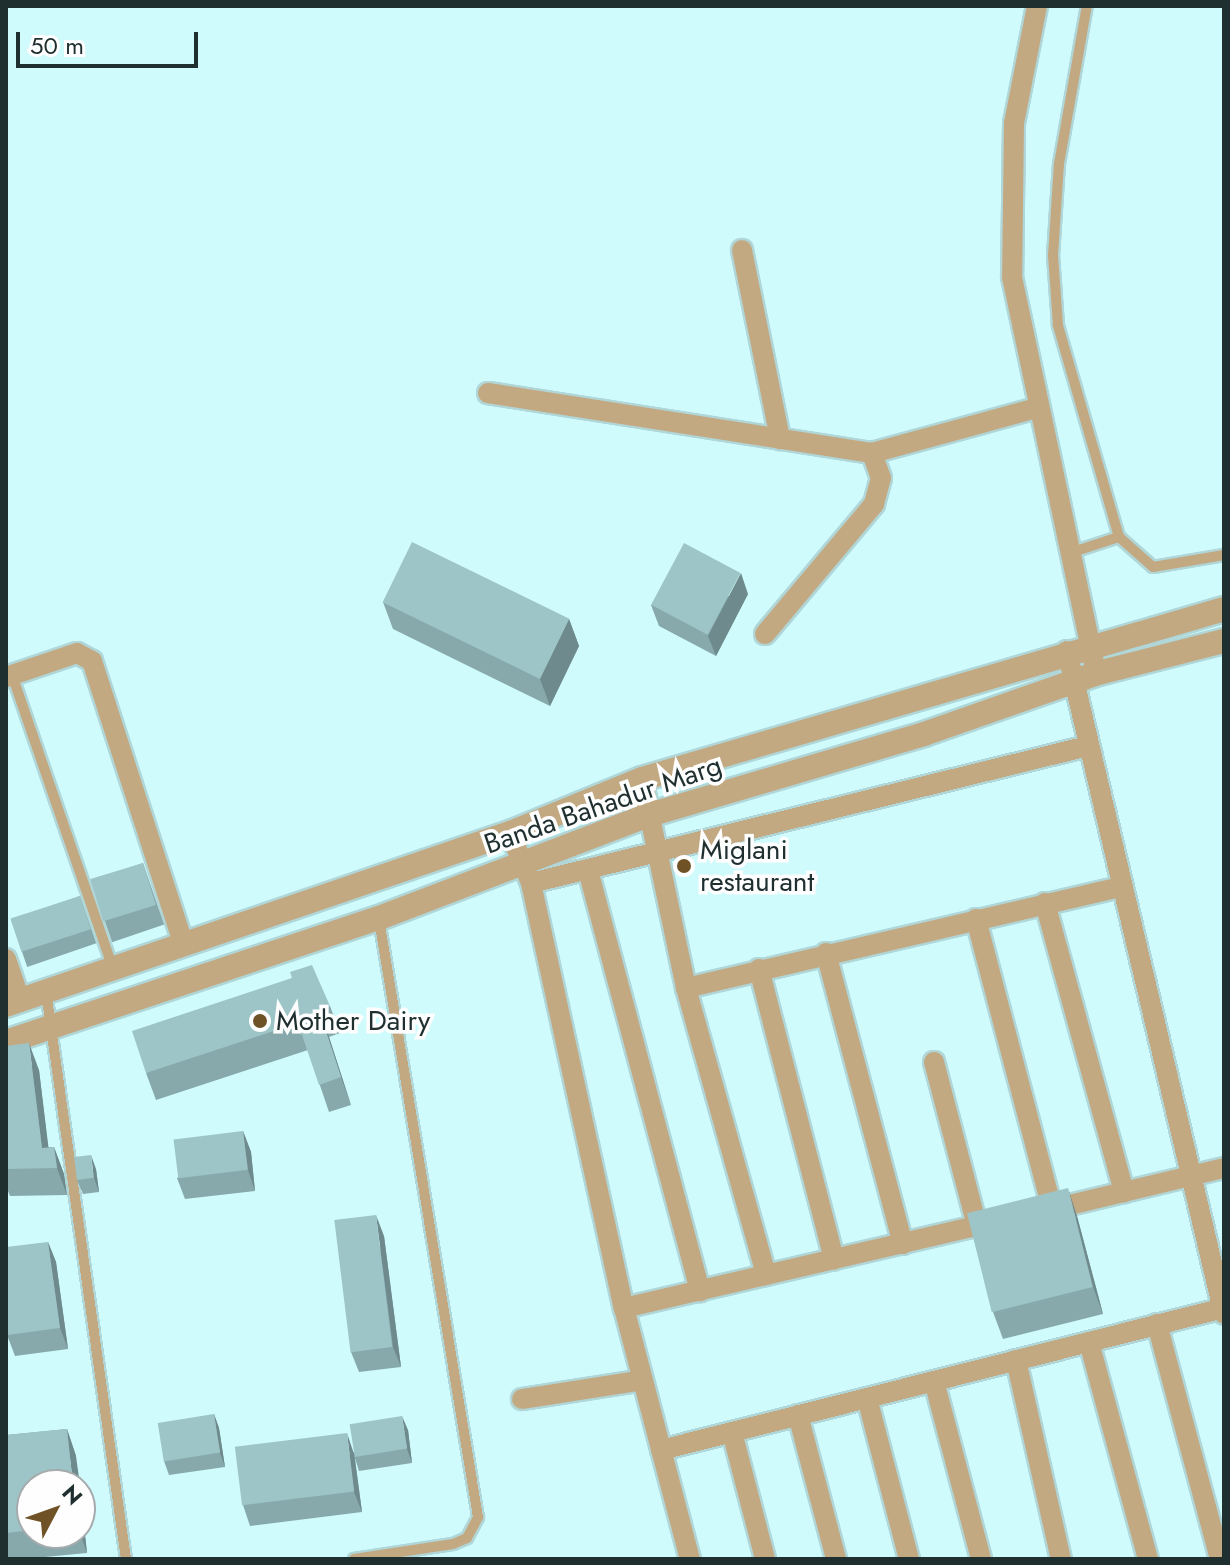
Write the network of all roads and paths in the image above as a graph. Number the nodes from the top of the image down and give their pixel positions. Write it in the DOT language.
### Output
graph roads {
  1 [pos="1037,6"];
  2 [pos="1087,6"];
  3 [pos="742,250"];
  4 [pos="488,393"];
  5 [pos="1036,408"];
  6 [pos="780,439"];
  7 [pos="872,453"];
  8 [pos="1119,537"];
  9 [pos="1068,554"];
  10 [pos="1224,555"];
  11 [pos="1224,609"];
  12 [pos="765,634"];
  13 [pos="1224,641"];
  14 [pos="1077,648"];
  15 [pos="1098,673"];
  16 [pos="9,676"];
  17 [pos="1074,682"];
  18 [pos="1088,746"];
  19 [pos="642,779"];
  20 [pos="649,815"];
  21 [pos="510,833"];
  22 [pos="654,856"];
  23 [pos="588,870"];
  24 [pos="526,874"];
  25 [pos="1121,887"];
  26 [pos="1045,903"];
  27 [pos="379,918"];
  28 [pos="976,919"];
  29 [pos="184,945"];
  30 [pos="826,953"];
  31 [pos="6,959"];
  32 [pos="759,969"];
  33 [pos="113,970"];
  34 [pos="74,984"];
  35 [pos="686,988"];
  36 [pos="46,992"];
  37 [pos="13,1002"];
  38 [pos="82,1020"];
  39 [pos="53,1028"];
  40 [pos="6,1042"];
  41 [pos="934,1062"];
  42 [pos="1224,1168"];
  43 [pos="1190,1177"];
  44 [pos="1124,1192"];
  45 [pos="1052,1209"];
  46 [pos="977,1226"];
  47 [pos="903,1244"];
  48 [pos="834,1259"];
  49 [pos="766,1275"];
  50 [pos="700,1291"];
  51 [pos="624,1308"];
  52 [pos="1223,1310"];
  53 [pos="1157,1324"];
  54 [pos="1089,1342"];
  55 [pos="1016,1360"];
  56 [pos="643,1380"];
  57 [pos="934,1381"];
  58 [pos="867,1398"];
  59 [pos="522,1399"];
  60 [pos="798,1415"];
  61 [pos="732,1432"];
  62 [pos="661,1450"];
  63 [pos="397,1556"];
  64 [pos="126,1559"];
  65 [pos="354,1559"];
  66 [pos="690,1559"];
  67 [pos="765,1559"];
  68 [pos="836,1559"];
  69 [pos="909,1559"];
  70 [pos="981,1559"];
  71 [pos="1061,1559"];
  72 [pos="1148,1559"];
  73 [pos="1220,1559"];
  1 -- 5 [label="street"];
  2 -- 8 [label="lane"];
  3 -- 6 [label="street"];
  4 -- 6 [label="street"];
  5 -- 7 [label="street"];
  5 -- 9 [label="street"];
  6 -- 7 [label="street"];
  7 -- 12 [label="street"];
  8 -- 9 [label="lane"];
  8 -- 10 [label="lane"];
  9 -- 14 [label="street"];
  11 -- 14 [label="street, Banda Bahadur Marg"];
  13 -- 15 [label="street, Banda Bahadur Marg"];
  14 -- 15 [label="street"];
  14 -- 17 [label="street"];
  14 -- 19 [label="street, Banda Bahadur Marg"];
  15 -- 17 [label="street, Banda Bahadur Marg"];
  16 -- 29 [label="street"];
  16 -- 33 [label="lane"];
  17 -- 18 [label="street"];
  17 -- 20 [label="street, Banda Bahadur Marg"];
  18 -- 22 [label="street"];
  18 -- 25 [label="street"];
  19 -- 20 [label="street"];
  19 -- 21 [label="street, Banda Bahadur Marg"];
  20 -- 22 [label="street"];
  20 -- 24 [label="street, Banda Bahadur Marg"];
  21 -- 24 [label="street"];
  21 -- 29 [label="street, Banda Bahadur Marg"];
  22 -- 23 [label="street"];
  22 -- 35 [label="street"];
  23 -- 24 [label="street"];
  23 -- 50 [label="street"];
  24 -- 27 [label="street, Banda Bahadur Marg"];
  24 -- 51 [label="street"];
  25 -- 26 [label="street"];
  25 -- 43 [label="street"];
  26 -- 28 [label="street"];
  26 -- 44 [label="street"];
  27 -- 38 [label="street, Banda Bahadur Marg"];
  27 -- 63 [label="lane"];
  28 -- 30 [label="street"];
  28 -- 45 [label="street"];
  29 -- 33 [label="street, Banda Bahadur Marg"];
  30 -- 32 [label="street"];
  30 -- 47 [label="street"];
  31 -- 37 [label="street"];
  32 -- 35 [label="street"];
  32 -- 48 [label="street"];
  33 -- 34 [label="street, Banda Bahadur Marg"];
  34 -- 36 [label="street, Banda Bahadur Marg"];
  34 -- 38 [label="street"];
  35 -- 49 [label="street"];
  36 -- 37 [label="street, Banda Bahadur Marg"];
  36 -- 39 [label="lane"];
  38 -- 39 [label="street, Banda Bahadur Marg"];
  39 -- 40 [label="street, Banda Bahadur Marg"];
  39 -- 64 [label="lane"];
  41 -- 46 [label="street"];
  42 -- 43 [label="street"];
  43 -- 44 [label="street"];
  43 -- 52 [label="street"];
  44 -- 45 [label="street"];
  45 -- 46 [label="street"];
  46 -- 47 [label="street"];
  47 -- 48 [label="street"];
  48 -- 49 [label="street"];
  49 -- 50 [label="street"];
  50 -- 51 [label="street"];
  51 -- 56 [label="street"];
  52 -- 53 [label="street"];
  53 -- 54 [label="street"];
  53 -- 73 [label="street"];
  54 -- 55 [label="street"];
  54 -- 72 [label="street"];
  55 -- 57 [label="street"];
  55 -- 71 [label="street"];
  56 -- 59 [label="street"];
  56 -- 62 [label="street"];
  57 -- 58 [label="street"];
  57 -- 70 [label="street"];
  58 -- 60 [label="street"];
  58 -- 69 [label="street"];
  60 -- 61 [label="street"];
  60 -- 68 [label="street"];
  61 -- 62 [label="street"];
  61 -- 67 [label="street"];
  62 -- 66 [label="street"];
  63 -- 65 [label="lane"];
}
